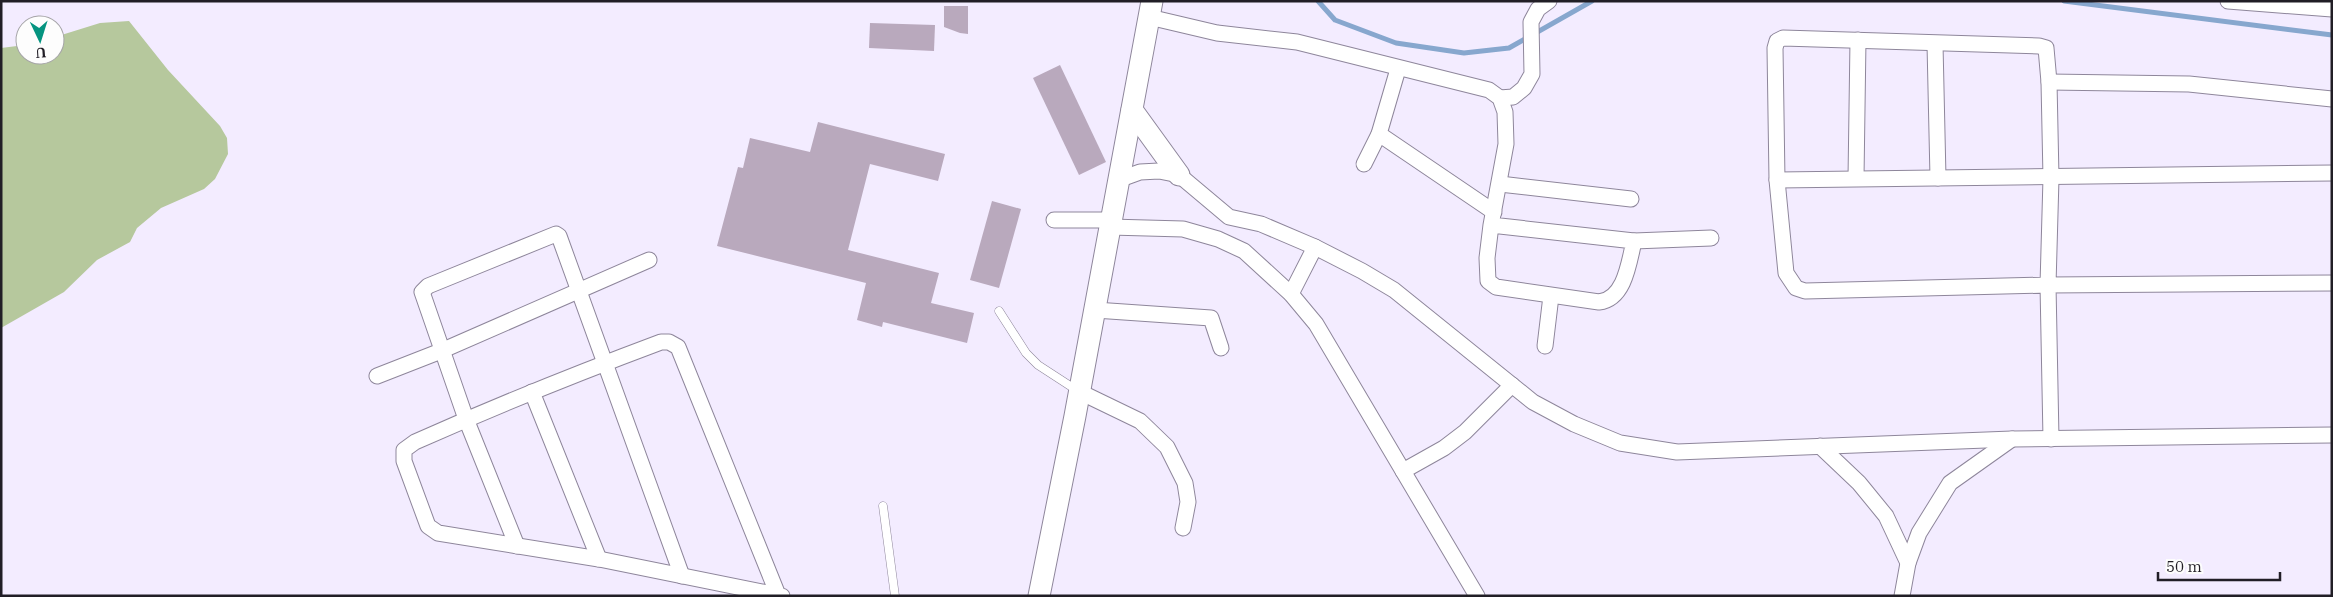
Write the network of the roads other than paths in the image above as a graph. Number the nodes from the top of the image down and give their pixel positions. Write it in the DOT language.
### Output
graph roads {
  1 [pos="1549,1"];
  2 [pos="2228,1"];
  3 [pos="1151,9"];
  4 [pos="2332,9"];
  5 [pos="1858,40"];
  6 [pos="1935,44"];
  7 [pos="1398,68"];
  8 [pos="2049,82"];
  9 [pos="1500,98"];
  10 [pos="2332,99"];
  11 [pos="1132,110"];
  12 [pos="1378,134"];
  13 [pos="1364,164"];
  14 [pos="2332,173"];
  15 [pos="1179,175"];
  16 [pos="1856,178"];
  17 [pos="1938,178"];
  18 [pos="2051,178"];
  19 [pos="1118,180"];
  20 [pos="1777,180"];
  21 [pos="1500,184"];
  22 [pos="1631,199"];
  23 [pos="1229,217"];
  24 [pos="1492,218"];
  25 [pos="1054,220"];
  26 [pos="1111,223"];
  27 [pos="1711,238"];
  28 [pos="1218,239"];
  29 [pos="1634,241"];
  30 [pos="1315,246"];
  31 [pos="649,260"];
  32 [pos="2332,283"];
  33 [pos="2048,285"];
  34 [pos="579,292"];
  35 [pos="1291,294"];
  36 [pos="1551,296"];
  37 [pos="1095,310"];
  38 [pos="1000,311"];
  39 [pos="1545,346"];
  40 [pos="1221,348"];
  41 [pos="441,351"];
  42 [pos="604,363"];
  43 [pos="377,376"];
  44 [pos="1512,385"];
  45 [pos="532,392"];
  46 [pos="1080,392"];
  47 [pos="466,420"];
  48 [pos="2332,435"];
  49 [pos="2012,439"];
  50 [pos="2051,439"];
  51 [pos="1820,446"];
  52 [pos="1403,471"];
  53 [pos="882,506"];
  54 [pos="1183,528"];
  55 [pos="517,546"];
  56 [pos="599,559"];
  57 [pos="1908,563"];
  58 [pos="682,576"];
  59 [pos="780,595"];
  60 [pos="895,596"];
  61 [pos="1039,596"];
  62 [pos="1477,596"];
  63 [pos="1902,596"];
  1 -- 9 [label="street"];
  2 -- 4 [label="street"];
  3 -- 7 [label="street"];
  3 -- 11 [label="street"];
  5 -- 6 [label="street"];
  5 -- 16 [label="street"];
  5 -- 20 [label="street"];
  6 -- 8 [label="street"];
  6 -- 17 [label="street"];
  7 -- 9 [label="street"];
  7 -- 12 [label="street"];
  8 -- 10 [label="street"];
  8 -- 18 [label="street"];
  9 -- 21 [label="street"];
  11 -- 15 [label="street"];
  11 -- 19 [label="street"];
  12 -- 13 [label="street"];
  12 -- 24 [label="street"];
  14 -- 18 [label="street"];
  15 -- 19 [label="street"];
  15 -- 23 [label="street"];
  16 -- 17 [label="street"];
  16 -- 20 [label="street"];
  17 -- 18 [label="street"];
  18 -- 33 [label="street"];
  19 -- 26 [label="street"];
  20 -- 33 [label="street"];
  21 -- 22 [label="street"];
  21 -- 24 [label="street"];
  23 -- 28 [label="street"];
  23 -- 30 [label="street"];
  24 -- 29 [label="street"];
  24 -- 36 [label="street"];
  25 -- 26 [label="street"];
  26 -- 28 [label="street"];
  26 -- 37 [label="street"];
  27 -- 29 [label="street"];
  28 -- 35 [label="street"];
  29 -- 36 [label="street"];
  30 -- 35 [label="street"];
  30 -- 44 [label="street"];
  31 -- 34 [label="street"];
  32 -- 33 [label="street"];
  33 -- 50 [label="street"];
  34 -- 41 [label="street"];
  34 -- 41 [label="street"];
  34 -- 42 [label="street"];
  35 -- 52 [label="street"];
  36 -- 39 [label="street"];
  37 -- 40 [label="street"];
  37 -- 46 [label="street"];
  38 -- 46 [label="lane"];
  41 -- 43 [label="street"];
  41 -- 47 [label="street"];
  42 -- 45 [label="street"];
  42 -- 58 [label="street"];
  42 -- 59 [label="street"];
  44 -- 51 [label="street"];
  44 -- 52 [label="street"];
  45 -- 47 [label="street"];
  45 -- 56 [label="street"];
  46 -- 54 [label="street"];
  46 -- 61 [label="street"];
  47 -- 55 [label="street"];
  47 -- 55 [label="street"];
  48 -- 50 [label="street"];
  49 -- 50 [label="street"];
  49 -- 51 [label="street"];
  49 -- 57 [label="street"];
  51 -- 57 [label="street"];
  52 -- 62 [label="street"];
  53 -- 60 [label="lane"];
  55 -- 56 [label="street"];
  56 -- 58 [label="street"];
  57 -- 63 [label="street"];
  58 -- 59 [label="street"];
}
